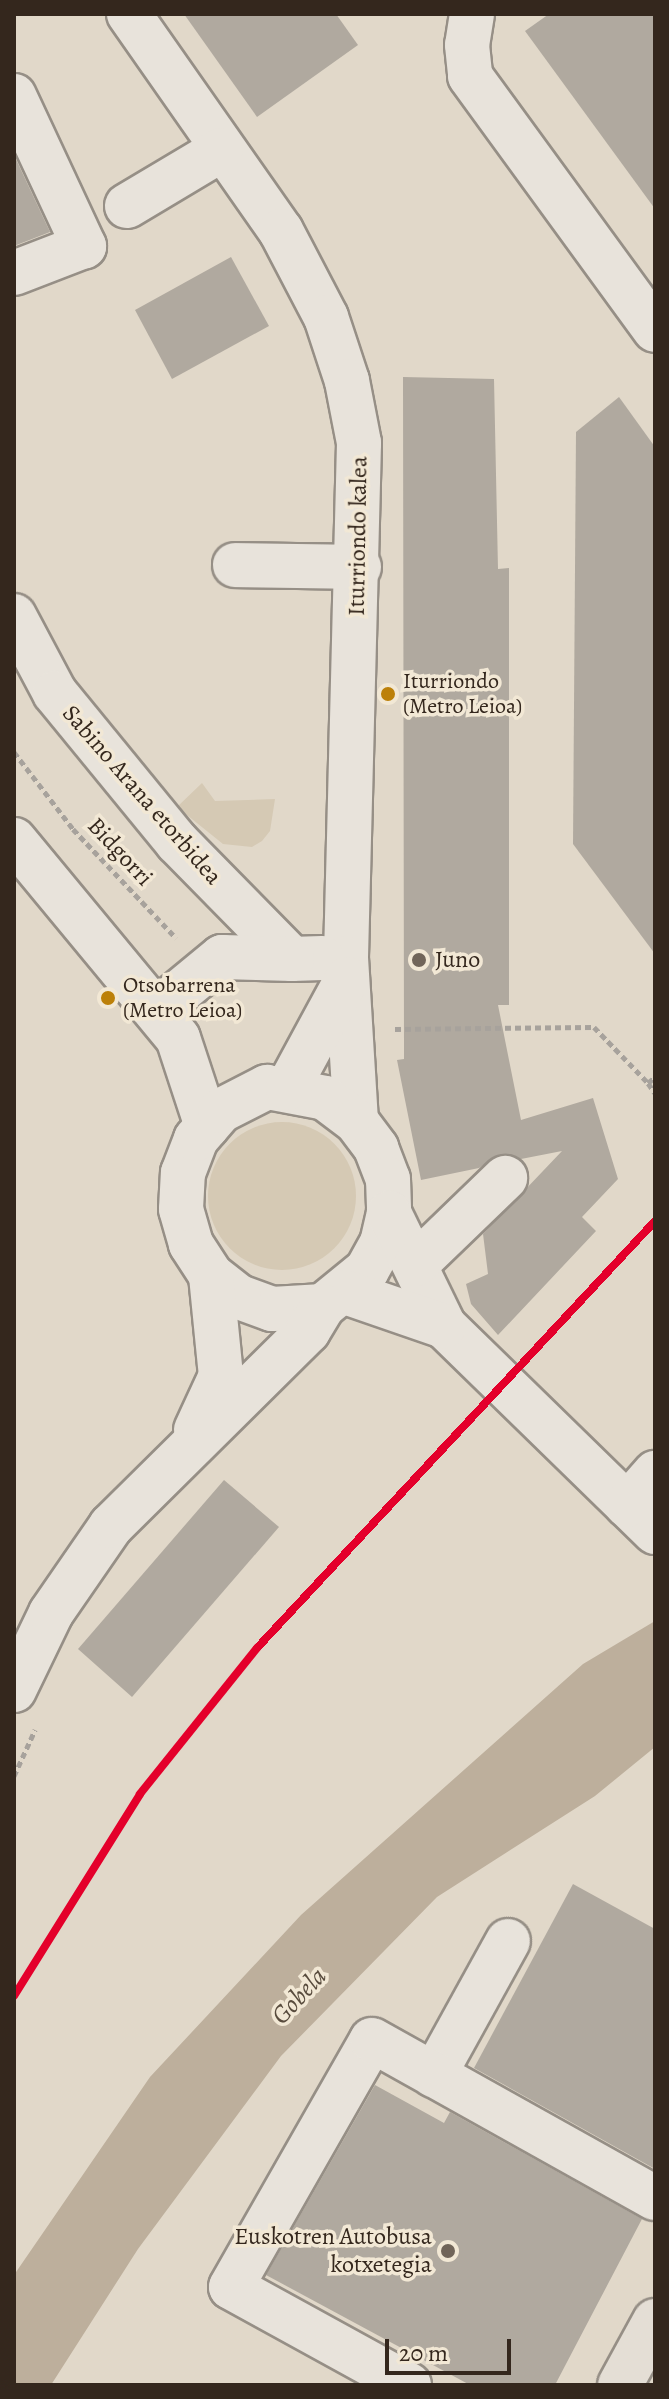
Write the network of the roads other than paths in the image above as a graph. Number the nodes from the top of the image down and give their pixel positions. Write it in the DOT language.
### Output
graph roads {
  1 [pos="129,14"];
  2 [pos="472,14"];
  3 [pos="14,96"];
  4 [pos="221,150"];
  5 [pos="127,206"];
  6 [pos="14,273"];
  7 [pos="655,330"];
  8 [pos="235,565"];
  9 [pos="359,567"];
  10 [pos="14,616"];
  11 [pos="14,840"];
  12 [pos="320,965"];
  13 [pos="175,1018"];
  14 [pos="288,1088"];
  15 [pos="356,1121"];
  16 [pos="207,1126"];
  17 [pos="505,1178"];
  18 [pos="389,1213"];
  19 [pos="416,1264"];
  20 [pos="211,1275"];
  21 [pos="334,1299"];
  22 [pos="453,1334"];
  23 [pos="192,1441"];
  24 [pos="646,1503"];
  25 [pos="14,1690"];
  26 [pos="508,1941"];
  27 [pos="434,2075"];
  28 [pos="655,2198"];
  29 [pos="655,2321"];
  30 [pos="409,2385"];
  31 [pos="620,2385"];
  1 -- 4 [label="street, Iturriondo kalea"];
  2 -- 7 [label="street"];
  3 -- 6 [label="street"];
  4 -- 5 [label="street"];
  4 -- 9 [label="street, Iturriondo kalea"];
  8 -- 9 [label="street"];
  9 -- 12 [label="street, Iturriondo kalea"];
  10 -- 12 [label="street, Sabino Arana etorbidea"];
  11 -- 13 [label="street"];
  12 -- 13 [label="street"];
  12 -- 14 [label="street"];
  12 -- 15 [label="street, Iturriondo kalea"];
  13 -- 16 [label="street"];
  14 -- 15 [label="street"];
  14 -- 16 [label="street"];
  15 -- 18 [label="street"];
  16 -- 20 [label="street"];
  17 -- 19 [label="street"];
  18 -- 19 [label="street"];
  18 -- 21 [label="street"];
  19 -- 22 [label="street"];
  20 -- 21 [label="street"];
  20 -- 23 [label="street"];
  21 -- 22 [label="street"];
  21 -- 23 [label="street"];
  22 -- 24 [label="street"];
  23 -- 25 [label="street"];
  26 -- 27 [label="street"];
  27 -- 28 [label="street"];
  27 -- 30 [label="street"];
  29 -- 31 [label="main road"];
}
